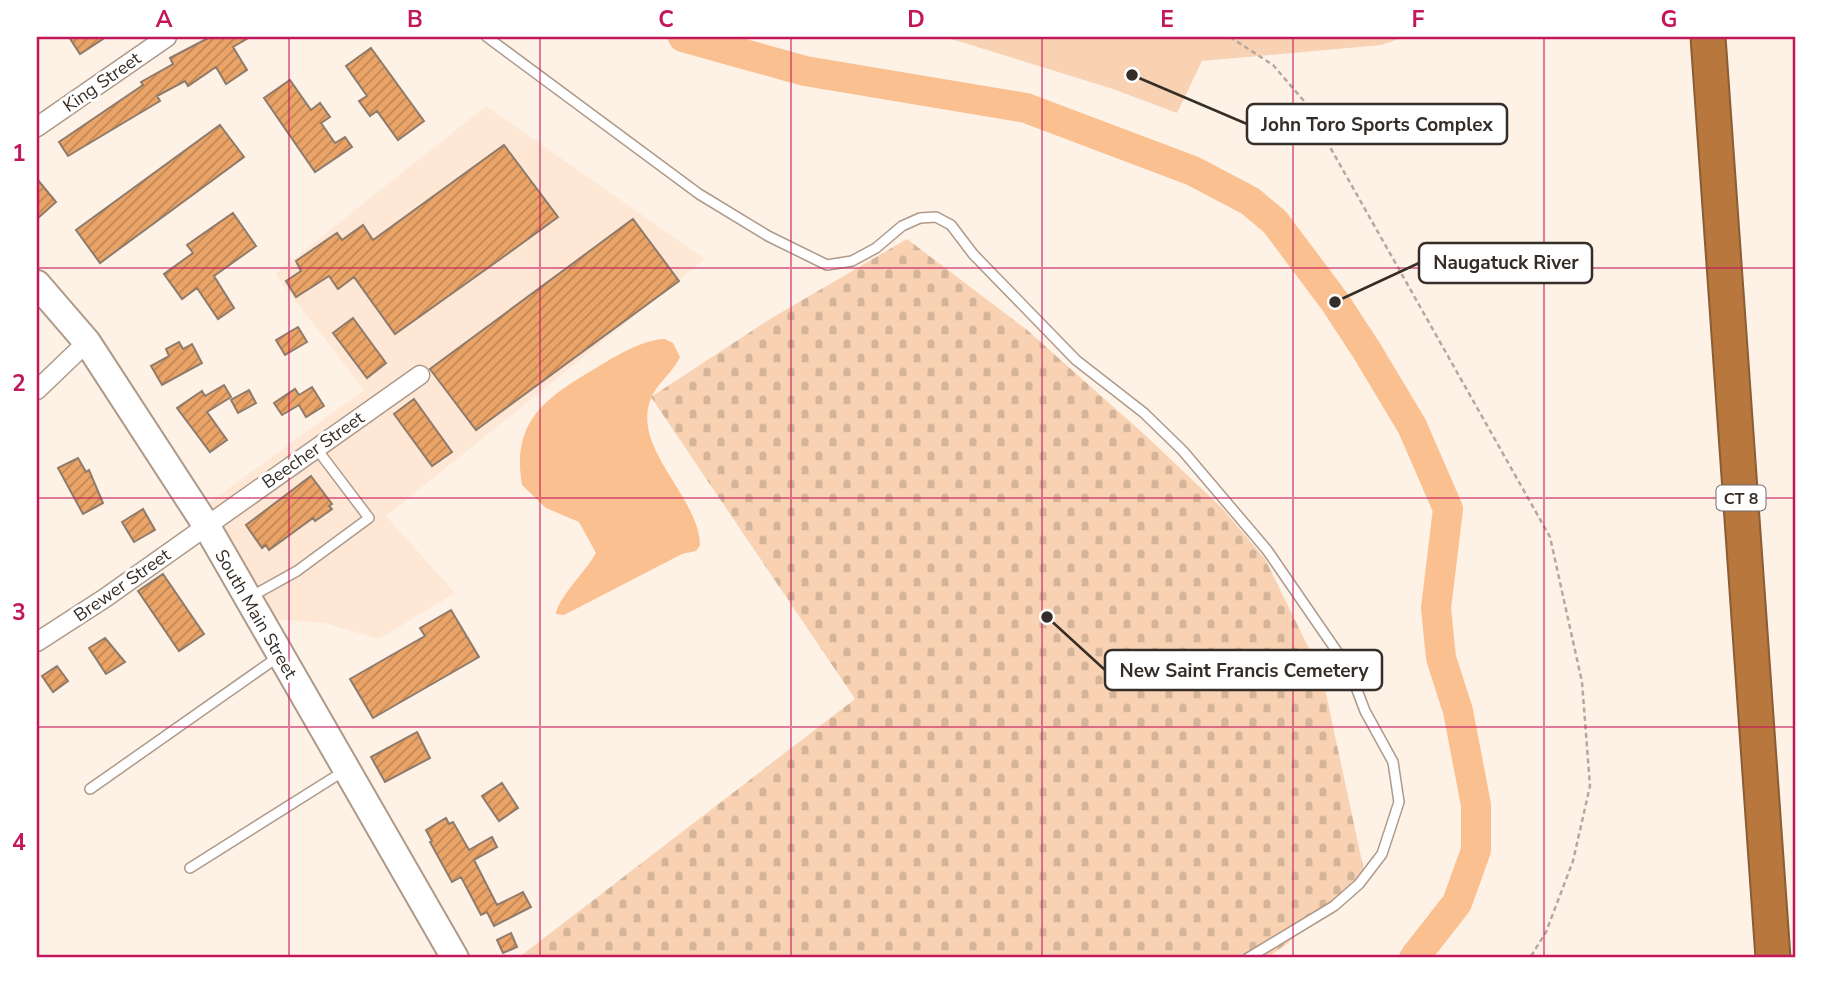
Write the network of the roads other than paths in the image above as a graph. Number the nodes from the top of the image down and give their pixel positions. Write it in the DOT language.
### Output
graph roads {
  1 [pos="167,37"];
  2 [pos="488,37"];
  3 [pos="1709,37"];
  4 [pos="37,127"];
  5 [pos="37,284"];
  6 [pos="87,342"];
  7 [pos="420,375"];
  8 [pos="37,390"];
  9 [pos="316,448"];
  10 [pos="206,526"];
  11 [pos="247,599"];
  12 [pos="37,642"];
  13 [pos="279,656"];
  14 [pos="345,770"];
  15 [pos="90,789"];
  16 [pos="190,868"];
  17 [pos="455,958"];
  18 [pos="1248,958"];
  19 [pos="1773,958"];
  1 -- 4 [label="street, King Street"];
  2 -- 18 [label="lane"];
  3 -- 19 [label="highway, CT 8"];
  5 -- 6 [label="main road, South Main Street"];
  6 -- 8 [label="street"];
  6 -- 10 [label="main road, South Main Street"];
  7 -- 9 [label="street, Beecher Street"];
  9 -- 10 [label="street, Beecher Street"];
  9 -- 11 [label="lane"];
  10 -- 11 [label="main road, South Main Street"];
  10 -- 12 [label="street, Brewer Street"];
  11 -- 13 [label="main road, South Main Street"];
  13 -- 14 [label="main road, South Main Street"];
  13 -- 15 [label="lane"];
  14 -- 16 [label="lane"];
  14 -- 17 [label="main road, South Main Street"];
}
